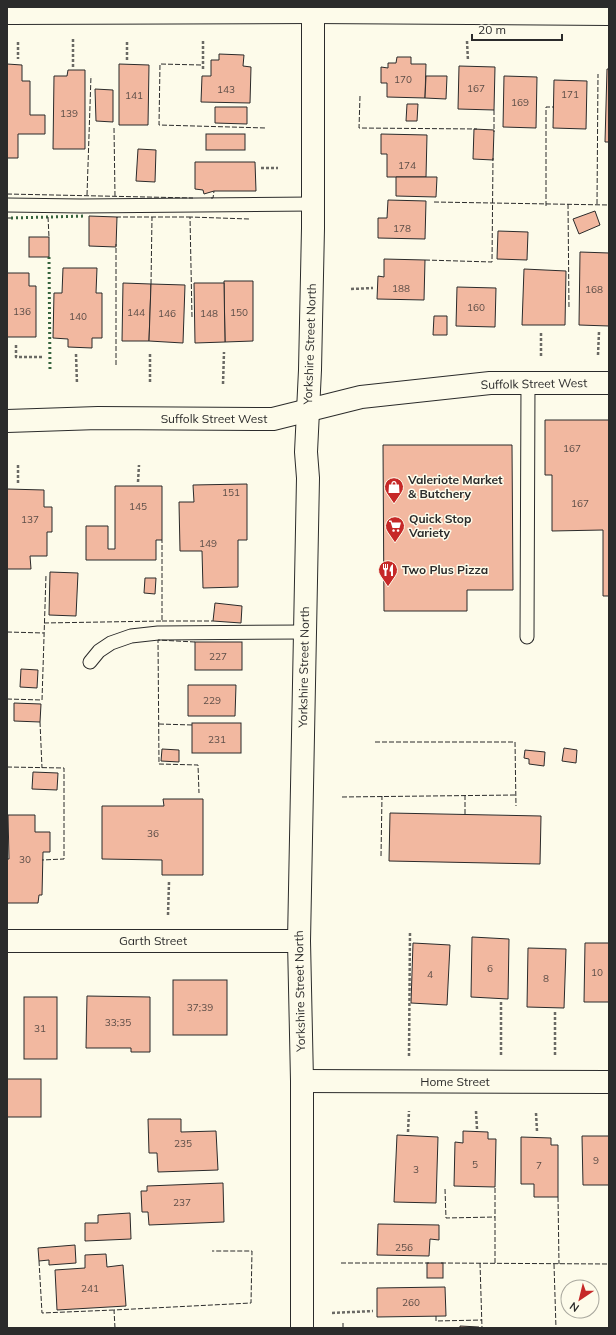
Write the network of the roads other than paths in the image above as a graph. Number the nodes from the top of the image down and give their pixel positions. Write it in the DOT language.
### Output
graph roads {
  1 [pos="313,9"];
  2 [pos="7,13"];
  3 [pos="609,14"];
  4 [pos="313,204"];
  5 [pos="7,205"];
  6 [pos="528,383"];
  7 [pos="609,383"];
  8 [pos="308,410"];
  9 [pos="7,421"];
  10 [pos="304,632"];
  11 [pos="527,637"];
  12 [pos="90,662"];
  13 [pos="7,941"];
  14 [pos="299,941"];
  15 [pos="302,1081"];
  16 [pos="609,1082"];
  17 [pos="302,1328"];
  1 -- 2 [label="street"];
  1 -- 3 [label="street"];
  1 -- 4 [label="street, Yorkshire Street North"];
  4 -- 5 [label="lane"];
  4 -- 8 [label="street, Yorkshire Street North"];
  6 -- 7 [label="street, Suffolk Street West"];
  6 -- 8 [label="street, Suffolk Street West"];
  6 -- 11 [label="lane"];
  8 -- 9 [label="street, Suffolk Street West"];
  8 -- 10 [label="street, Yorkshire Street North"];
  10 -- 12 [label="lane"];
  10 -- 14 [label="street, Yorkshire Street North"];
  13 -- 14 [label="street, Garth Street"];
  14 -- 15 [label="street, Yorkshire Street North"];
  15 -- 16 [label="street, Home Street"];
  15 -- 17 [label="street, Yorkshire Street North"];
}
